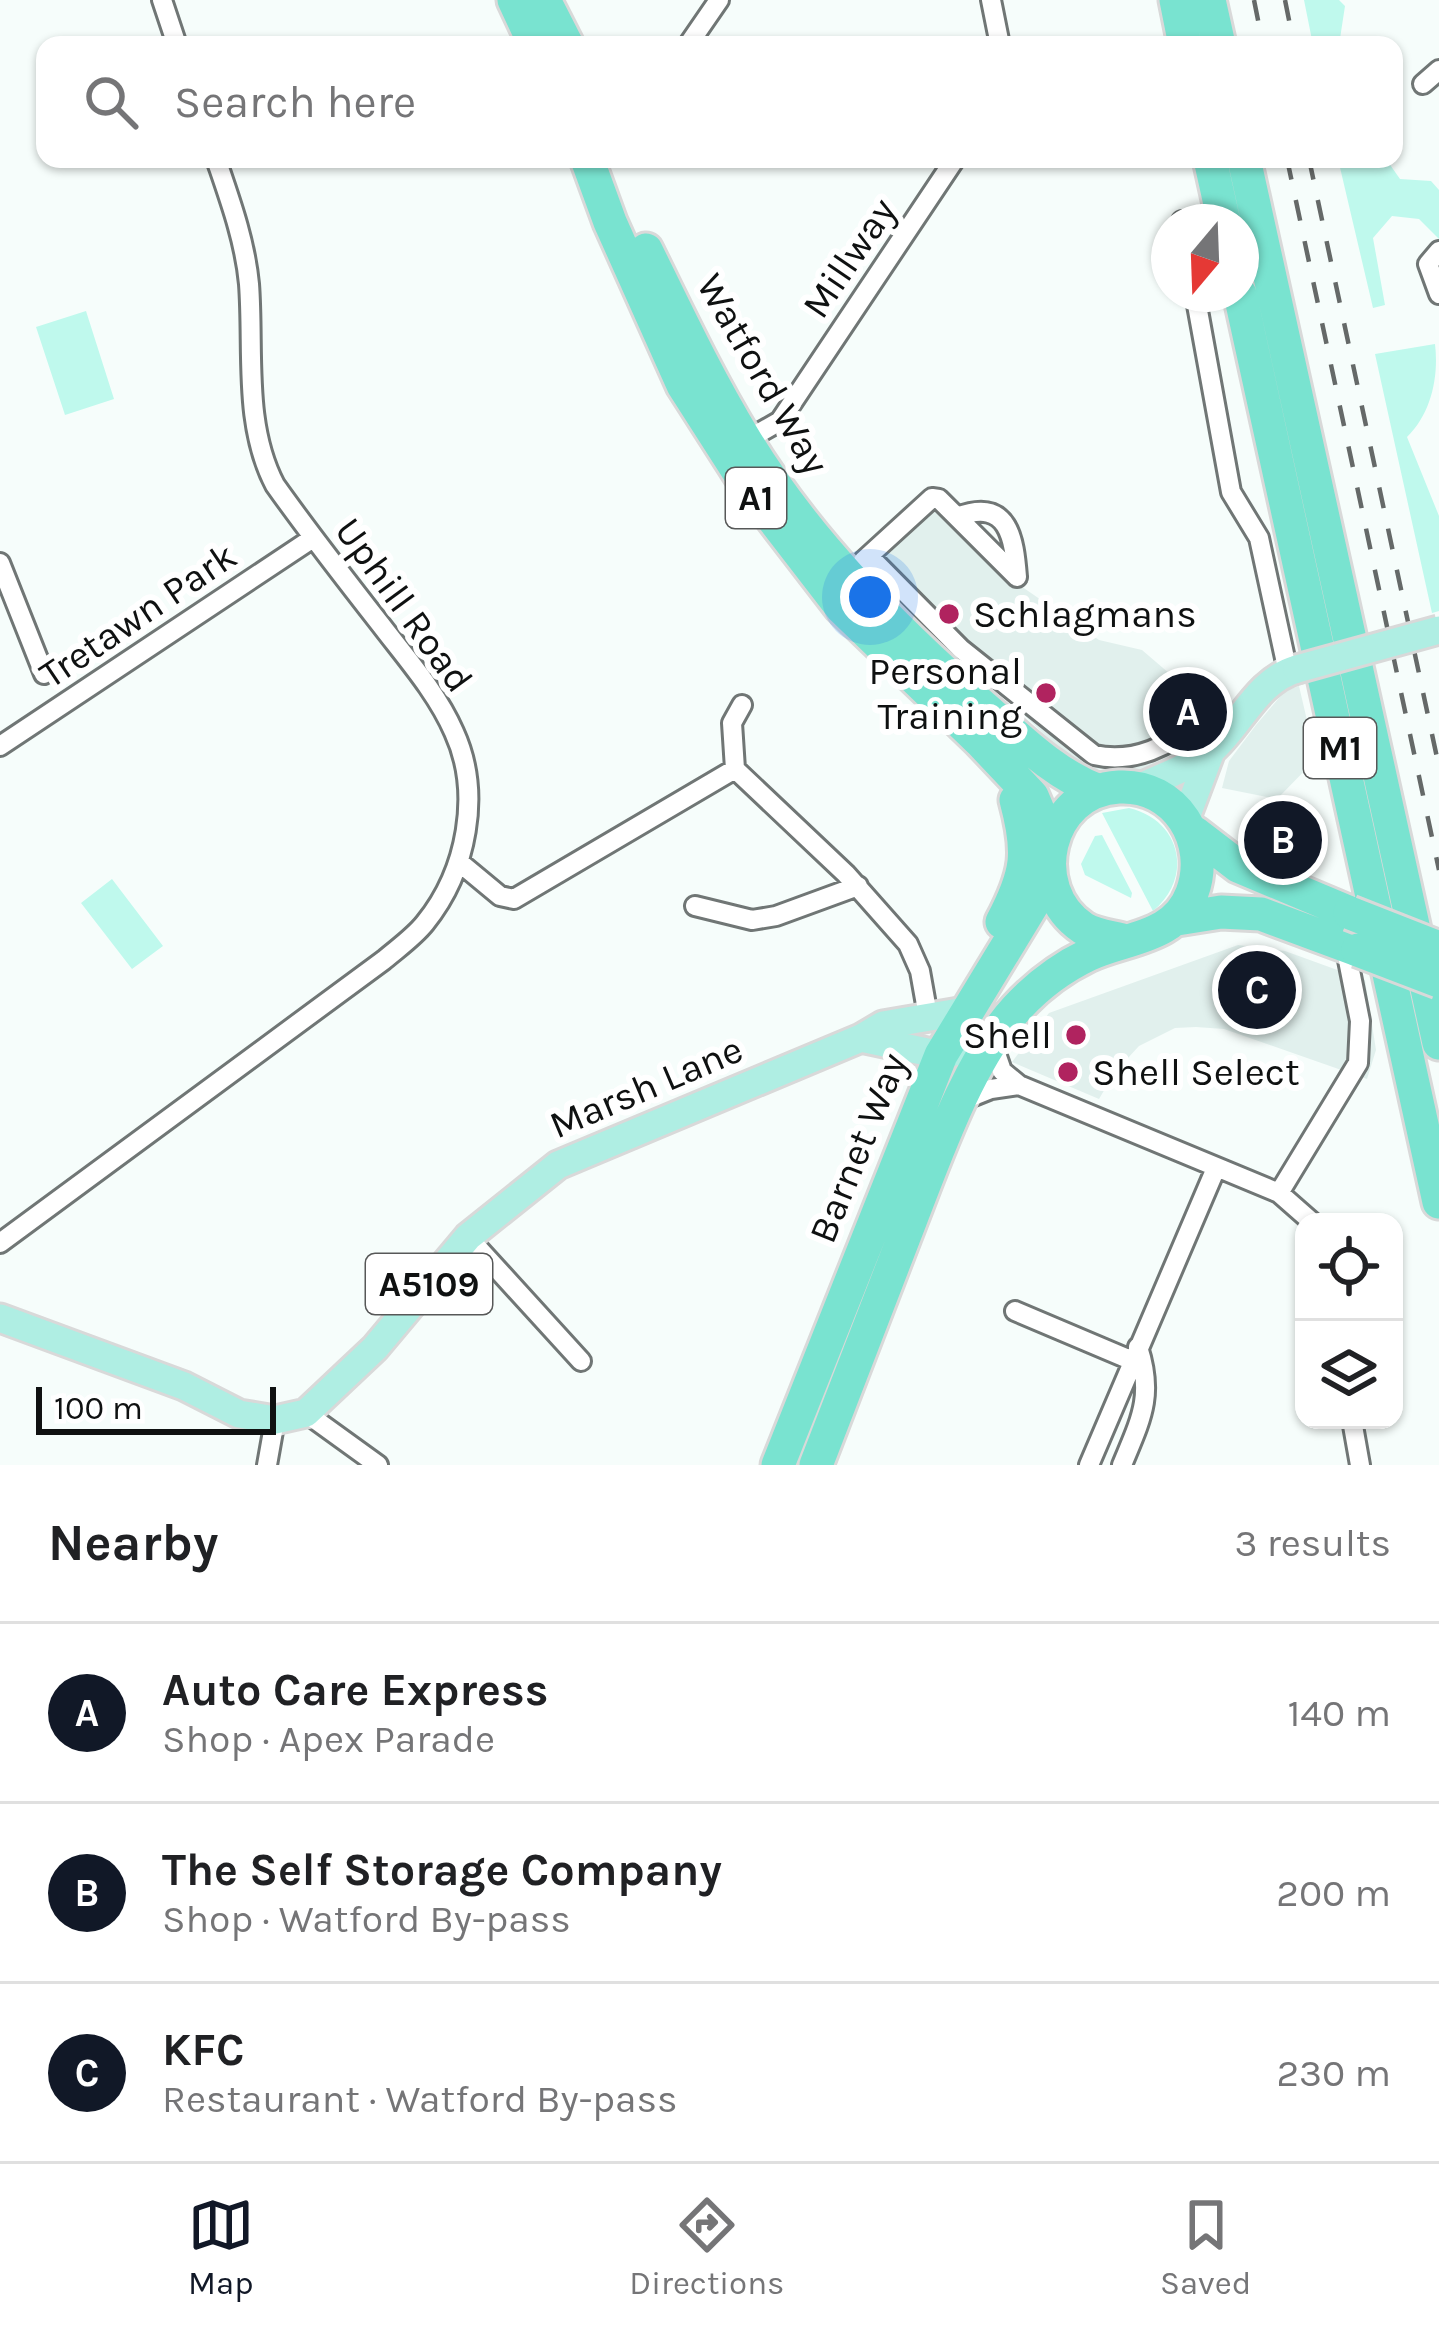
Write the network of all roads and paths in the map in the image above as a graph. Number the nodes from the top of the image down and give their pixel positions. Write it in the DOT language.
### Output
graph roads {
  1 [pos="162,0"];
  2 [pos="514,0"];
  3 [pos="544,0"];
  4 [pos="719,0"];
  5 [pos="991,0"];
  6 [pos="1176,0"];
  7 [pos="1209,0"];
  8 [pos="174,36"];
  9 [pos="531,36"];
  10 [pos="562,36"];
  11 [pos="694,36"];
  12 [pos="998,36"];
  13 [pos="1184,36"];
  14 [pos="1217,36"];
  15 [pos="1439,70"];
  16 [pos="1423,84"];
  17 [pos="219,168"];
  18 [pos="590,168"];
  19 [pos="614,168"];
  20 [pos="949,168"];
  21 [pos="1212,168"];
  22 [pos="1246,168"];
  23 [pos="1220,204"];
  24 [pos="1439,251"];
  25 [pos="1439,294"];
  26 [pos="1198,312"];
  27 [pos="1244,312"];
  28 [pos="745,441"];
  29 [pos="957,517"];
  30 [pos="313,538"];
  31 [pos="859,566"];
  32 [pos="1,571"];
  33 [pos="1439,630"];
  34 [pos="1293,670"];
  35 [pos="44,674"];
  36 [pos="742,704"];
  37 [pos="1220,741"];
  38 [pos="0,746"];
  39 [pos="735,770"];
  40 [pos="1014,777"];
  41 [pos="1137,789"];
  42 [pos="1099,791"];
  43 [pos="1190,826"];
  44 [pos="1051,842"];
  45 [pos="459,862"];
  46 [pos="1048,879"];
  47 [pos="858,886"];
  48 [pos="695,906"];
  49 [pos="1177,919"];
  50 [pos="1351,936"];
  51 [pos="1126,941"];
  52 [pos="1439,948"];
  53 [pos="1439,981"];
  54 [pos="965,1011"];
  55 [pos="928,1016"];
  56 [pos="861,1038"];
  57 [pos="992,1042"];
  58 [pos="1439,1043"];
  59 [pos="941,1055"];
  60 [pos="1019,1085"];
  61 [pos="961,1101"];
  62 [pos="1216,1168"];
  63 [pos="1280,1193"];
  64 [pos="1439,1202"];
  65 [pos="1302,1213"];
  66 [pos="468,1238"];
  67 [pos="0,1243"];
  68 [pos="1015,1311"];
  69 [pos="0,1318"];
  70 [pos="1136,1354"];
  71 [pos="581,1360"];
  72 [pos="306,1413"];
  73 [pos="275,1420"];
  74 [pos="1354,1429"];
  75 [pos="267,1465"];
  76 [pos="377,1465"];
  77 [pos="778,1465"];
  78 [pos="816,1465"];
  79 [pos="1089,1465"];
  80 [pos="1122,1465"];
  81 [pos="1360,1465"];
  1 -- 8 [label="street"];
  2 -- 9 [label="highway"];
  3 -- 10 [label="highway"];
  4 -- 11 [label="street"];
  5 -- 12 [label="street"];
  6 -- 13 [label="highway"];
  7 -- 14 [label="highway"];
  15 -- 16 [label="street"];
  17 -- 30 [label="street, Uphill Road"];
  18 -- 40 [label="highway, Watford Way / A1"];
  19 -- 28 [label="highway, Watford Way / A1"];
  20 -- 28 [label="street, Millway"];
  21 -- 23 [label="highway"];
  22 -- 58 [label="highway, M1"];
  24 -- 25 [label="street"];
  26 -- 34 [label="street"];
  27 -- 64 [label="highway, M1"];
  28 -- 31 [label="highway, Watford Way / A1"];
  29 -- 29 [label="street"];
  29 -- 31 [label="street"];
  30 -- 38 [label="street, Tretawn Park"];
  30 -- 45 [label="street, Uphill Road"];
  31 -- 37 [label="street"];
  31 -- 42 [label="highway, Watford Way / A1"];
  32 -- 35 [label="street"];
  33 -- 34 [label="main road, bridge"];
  34 -- 37 [label="main road"];
  36 -- 39 [label="street"];
  37 -- 41 [label="main road"];
  37 -- 43 [label="main road"];
  39 -- 45 [label="street"];
  39 -- 47 [label="street"];
  40 -- 44 [label="highway, A1"];
  40 -- 54 [label="highway"];
  41 -- 42 [label="highway"];
  41 -- 43 [label="highway"];
  42 -- 44 [label="highway"];
  43 -- 49 [label="highway"];
  43 -- 50 [label="highway"];
  44 -- 46 [label="highway"];
  45 -- 67 [label="street, Uphill Road"];
  46 -- 51 [label="highway"];
  46 -- 54 [label="highway, Barnet Way"];
  47 -- 48 [label="street"];
  47 -- 55 [label="street"];
  49 -- 50 [label="highway"];
  49 -- 51 [label="highway"];
  50 -- 52 [label="highway, bridge"];
  50 -- 53 [label="highway, bridge"];
  50 -- 63 [label="street"];
  51 -- 57 [label="highway, Barnet Way"];
  54 -- 55 [label="main road, Marsh Lane / A5109"];
  54 -- 59 [label="highway, Barnet Way"];
  55 -- 56 [label="main road, Marsh Lane / A5109"];
  56 -- 59 [label="main road"];
  56 -- 66 [label="main road, Marsh Lane / A5109"];
  57 -- 59 [label="main road"];
  57 -- 60 [label="street"];
  57 -- 61 [label="highway, Barnet Way"];
  59 -- 77 [label="highway, Barnet Way"];
  60 -- 61 [label="street"];
  60 -- 62 [label="street"];
  61 -- 78 [label="highway, Barnet Way"];
  62 -- 63 [label="street"];
  62 -- 70 [label="street"];
  63 -- 65 [label="street"];
  66 -- 71 [label="street"];
  66 -- 72 [label="main road, Marsh Lane / A5109"];
  68 -- 70 [label="street"];
  69 -- 73 [label="main road"];
  70 -- 79 [label="street"];
  70 -- 80 [label="street"];
  72 -- 73 [label="main road"];
  72 -- 76 [label="street"];
  73 -- 75 [label="street"];
  74 -- 81 [label="street"];
}
